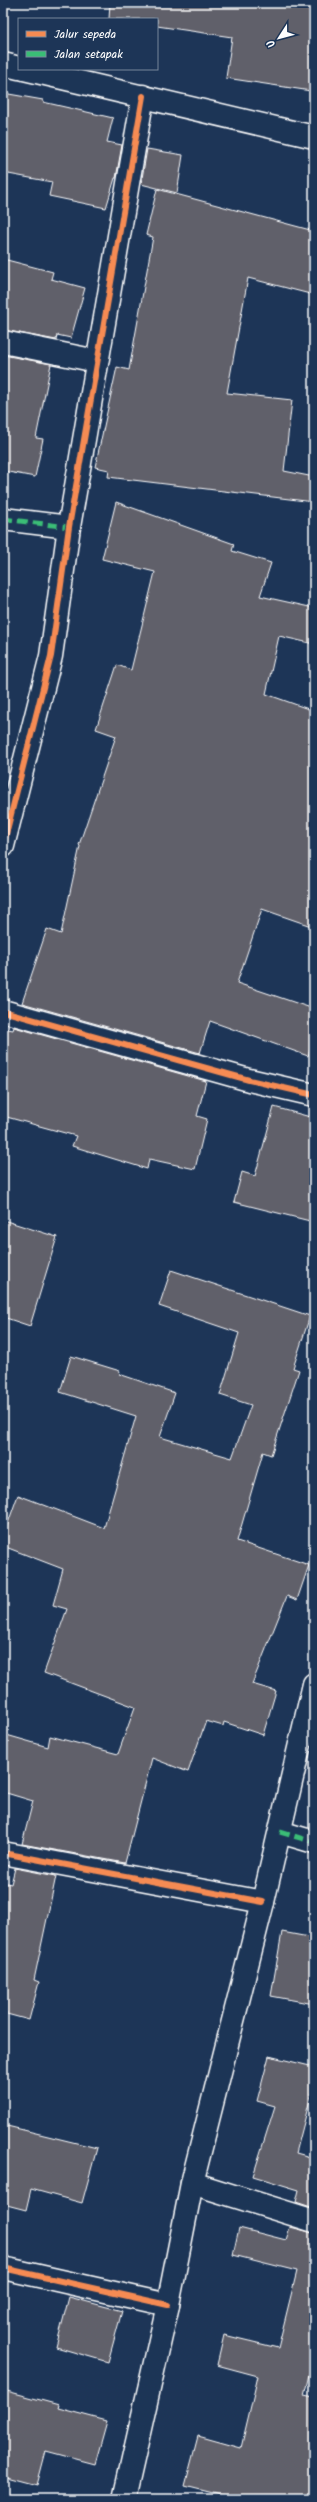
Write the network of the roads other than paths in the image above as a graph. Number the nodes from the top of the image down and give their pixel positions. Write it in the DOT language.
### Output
graph roads {
  1 [pos="3,64"];
  2 [pos="18,68"];
  3 [pos="28,70"];
  4 [pos="143,96"];
  5 [pos="314,137"];
  6 [pos="3,342"];
  7 [pos="97,361"];
  8 [pos="3,519"];
  9 [pos="69,527"];
  10 [pos="3,846"];
  11 [pos="3,1010"];
  12 [pos="314,1095"];
  13 [pos="314,1684"];
  14 [pos="280,1832"];
  15 [pos="314,1842"];
  16 [pos="3,1852"];
  17 [pos="263,1902"];
  18 [pos="192,2183"];
  19 [pos="314,2221"];
  20 [pos="3,2268"];
  21 [pos="168,2305"];
  22 [pos="124,2499"];
  1 -- 2 [label="main road"];
  3 -- 4 [label="main road"];
  4 -- 5 [label="main road"];
  4 -- 7 [label="main road"];
  6 -- 7 [label="main road"];
  7 -- 9 [label="main road"];
  8 -- 9 [label="main road"];
  9 -- 10 [label="main road"];
  11 -- 12 [label="main road"];
  13 -- 14 [label="main road"];
  14 -- 15 [label="main road"];
  14 -- 17 [label="main road"];
  16 -- 17 [label="main road"];
  17 -- 18 [label="main road"];
  18 -- 19 [label="main road"];
  18 -- 21 [label="main road"];
  20 -- 21 [label="main road"];
  21 -- 22 [label="main road"];
}
